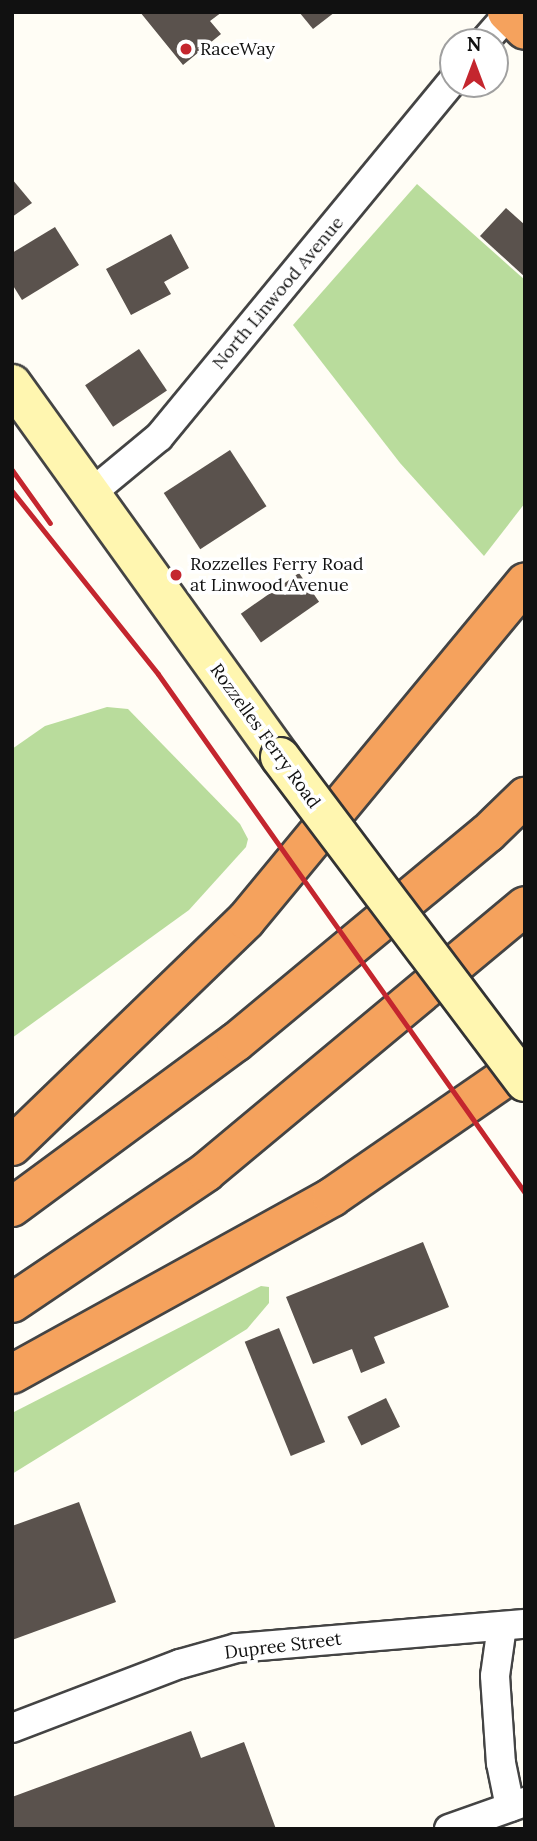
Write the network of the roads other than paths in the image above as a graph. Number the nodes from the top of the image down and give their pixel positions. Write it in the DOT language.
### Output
graph roads {
  1 [pos="439,97"];
  2 [pos="12,384"];
  3 [pos="90,494"];
  4 [pos="525,583"];
  5 [pos="525,797"];
  6 [pos="525,906"];
  7 [pos="525,1064"];
  8 [pos="525,1082"];
  9 [pos="12,1146"];
  10 [pos="12,1207"];
  11 [pos="12,1303"];
  12 [pos="12,1374"];
  13 [pos="514,1625"];
  14 [pos="12,1728"];
  15 [pos="517,1804"];
  16 [pos="449,1829"];
  1 -- 3 [label="street, North Linwood Avenue"];
  2 -- 3 [label="street, Rozzelles Ferry Road"];
  3 -- 8 [label="street, Rozzelles Ferry Road, bridge"];
  4 -- 9 [label="highway"];
  5 -- 10 [label="highway"];
  6 -- 11 [label="highway"];
  7 -- 12 [label="highway"];
  13 -- 14 [label="street, Dupree Street"];
  13 -- 15 [label="street"];
  15 -- 16 [label="street"];
}
